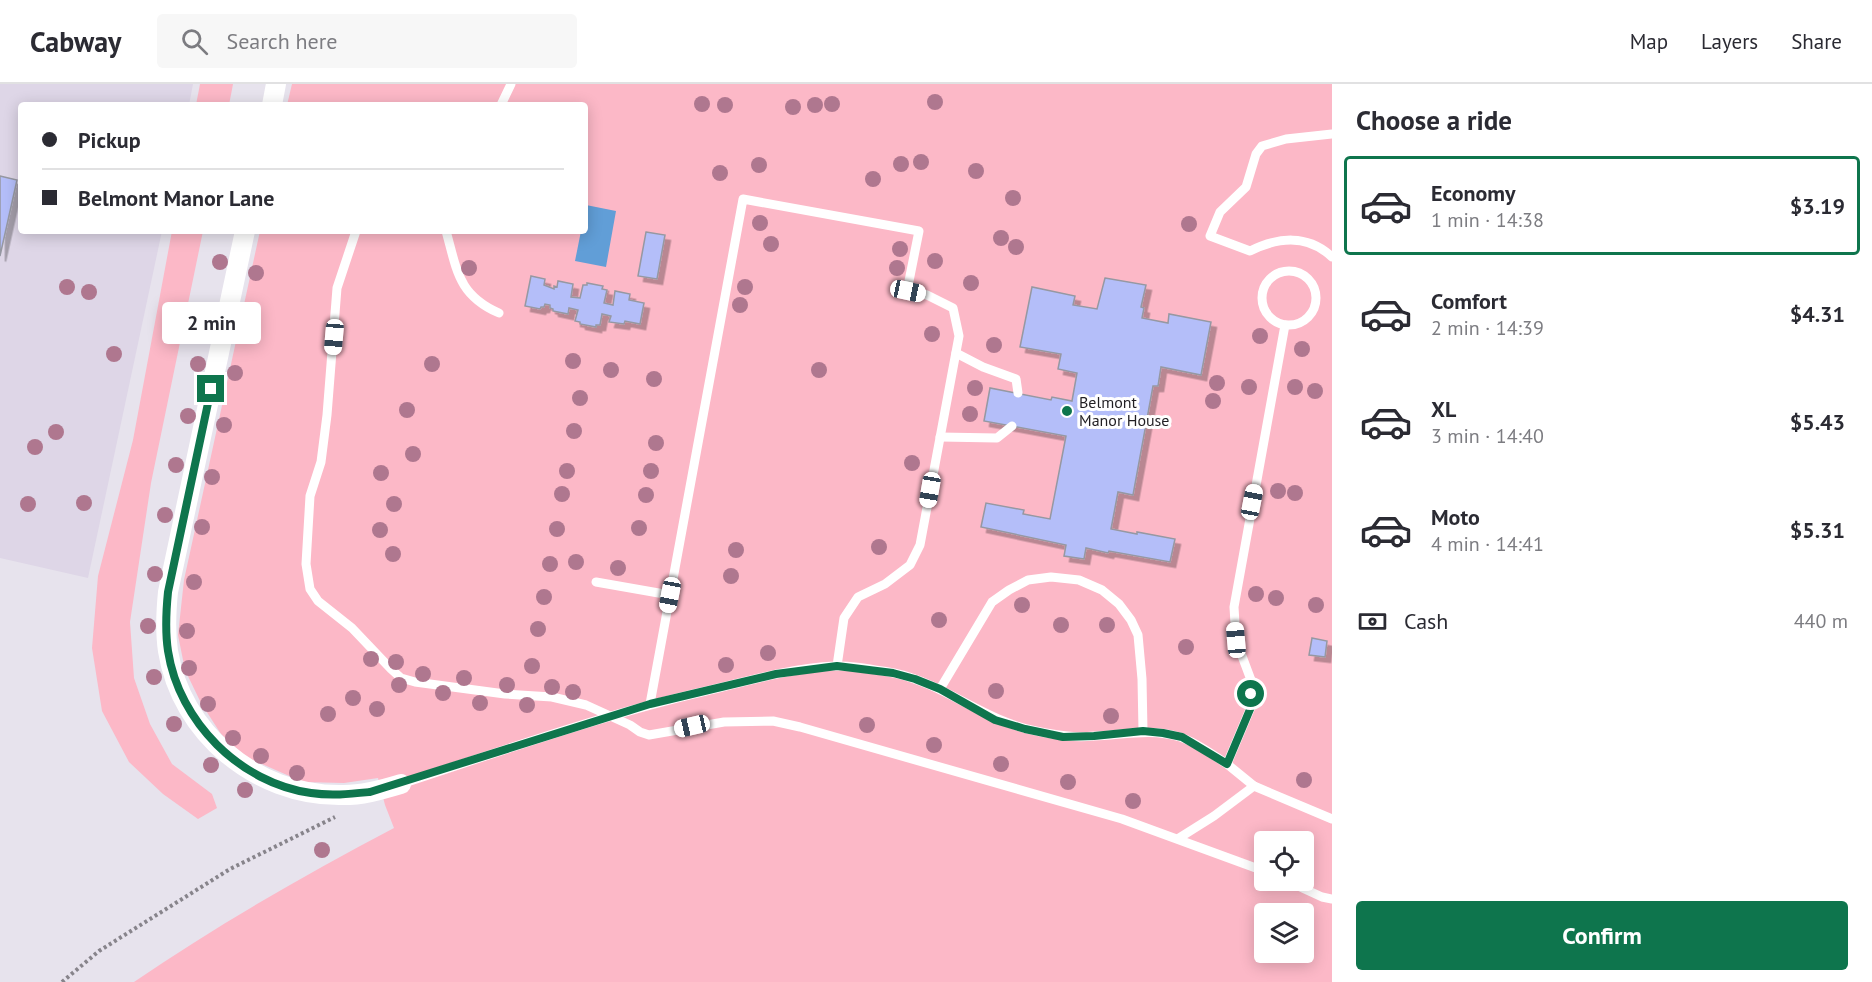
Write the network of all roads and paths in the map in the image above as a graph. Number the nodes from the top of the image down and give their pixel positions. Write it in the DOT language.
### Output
graph roads {
  1 [pos="276,84"];
  2 [pos="511,84"];
  3 [pos="273,102"];
  4 [pos="502,102"];
  5 [pos="1332,134"];
  6 [pos="244,234"];
  7 [pos="355,234"];
  8 [pos="448,234"];
  9 [pos="1332,257"];
  10 [pos="499,313"];
  11 [pos="1285,325"];
  12 [pos="956,353"];
  13 [pos="1018,393"];
  14 [pos="1012,426"];
  15 [pos="940,437"];
  16 [pos="596,582"];
  17 [pos="670,595"];
  18 [pos="837,666"];
  19 [pos="940,689"];
  20 [pos="650,704"];
  21 [pos="609,716"];
  22 [pos="1143,731"];
  23 [pos="1227,764"];
  24 [pos="401,784"];
  25 [pos="1254,786"];
  26 [pos="337,816"];
  27 [pos="1332,819"];
  28 [pos="1179,838"];
  29 [pos="1254,867"];
  30 [pos="1309,891"];
  31 [pos="1332,899"];
  32 [pos="62,982"];
  1 -- 3 [label="street"];
  2 -- 4 [label="lane"];
  5 -- 9 [label="lane"];
  6 -- 24 [label="street"];
  7 -- 21 [label="lane"];
  8 -- 10 [label="lane"];
  11 -- 11 [label="lane"];
  11 -- 23 [label="lane"];
  12 -- 13 [label="lane"];
  12 -- 15 [label="lane"];
  12 -- 17 [label="lane"];
  14 -- 15 [label="lane"];
  15 -- 18 [label="lane"];
  16 -- 17 [label="lane"];
  17 -- 20 [label="lane"];
  18 -- 19 [label="lane"];
  18 -- 20 [label="lane"];
  19 -- 22 [label="lane"];
  19 -- 22 [label="lane"];
  20 -- 21 [label="lane"];
  21 -- 24 [label="lane"];
  21 -- 28 [label="lane"];
  22 -- 23 [label="lane"];
  23 -- 25 [label="lane"];
  25 -- 27 [label="lane"];
  25 -- 28 [label="lane"];
  26 -- 32 [label="path"];
  28 -- 29 [label="lane"];
  30 -- 31 [label="lane"];
}
